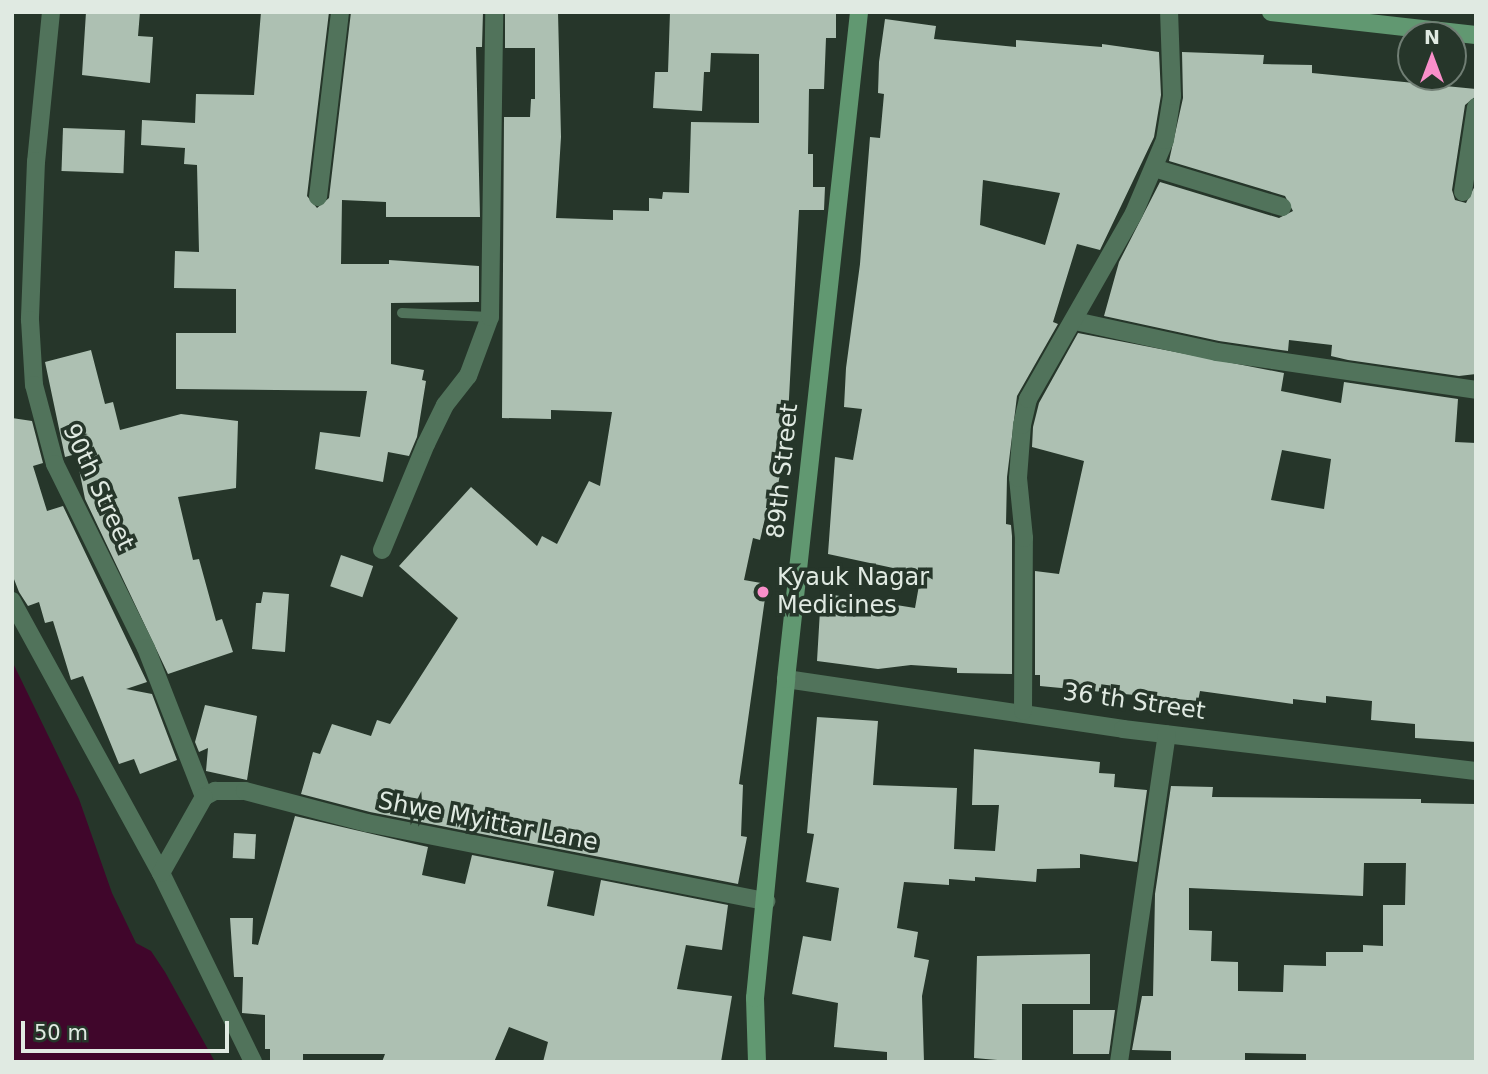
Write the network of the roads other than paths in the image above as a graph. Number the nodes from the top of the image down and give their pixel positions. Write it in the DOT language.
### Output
graph roads {
  1 [pos="51,12"];
  2 [pos="340,12"];
  3 [pos="494,12"];
  4 [pos="859,12"];
  5 [pos="1169,12"];
  6 [pos="1271,12"];
  7 [pos="1294,13"];
  8 [pos="1476,35"];
  9 [pos="1476,107"];
  10 [pos="1154,168"];
  11 [pos="1463,192"];
  12 [pos="318,197"];
  13 [pos="1282,207"];
  14 [pos="402,313"];
  15 [pos="490,317"];
  16 [pos="1075,321"];
  17 [pos="1476,390"];
  18 [pos="382,550"];
  19 [pos="12,601"];
  20 [pos="786,679"];
  21 [pos="1023,711"];
  22 [pos="1167,734"];
  23 [pos="1476,771"];
  24 [pos="204,797"];
  25 [pos="161,873"];
  26 [pos="766,901"];
  27 [pos="253,1062"];
  28 [pos="757,1062"];
  29 [pos="1119,1062"];
  1 -- 24 [label="street, 90th Street"];
  2 -- 12 [label="street"];
  3 -- 15 [label="street"];
  4 -- 20 [label="main road, 89th Street"];
  5 -- 10 [label="street"];
  6 -- 7 [label="main road"];
  7 -- 8 [label="main road"];
  9 -- 11 [label="street"];
  10 -- 13 [label="street"];
  10 -- 16 [label="street"];
  14 -- 15 [label="lane"];
  15 -- 18 [label="street"];
  16 -- 17 [label="street"];
  16 -- 21 [label="street"];
  19 -- 25 [label="street"];
  20 -- 21 [label="street, 36 th Street"];
  20 -- 26 [label="main road, 89th Street"];
  21 -- 22 [label="street, 36 th Street"];
  22 -- 23 [label="street, 36 th Street"];
  22 -- 29 [label="street"];
  24 -- 25 [label="street"];
  24 -- 26 [label="street, Shwe Myittar Lane"];
  25 -- 27 [label="street"];
  26 -- 28 [label="main road, 89th Street"];
}
